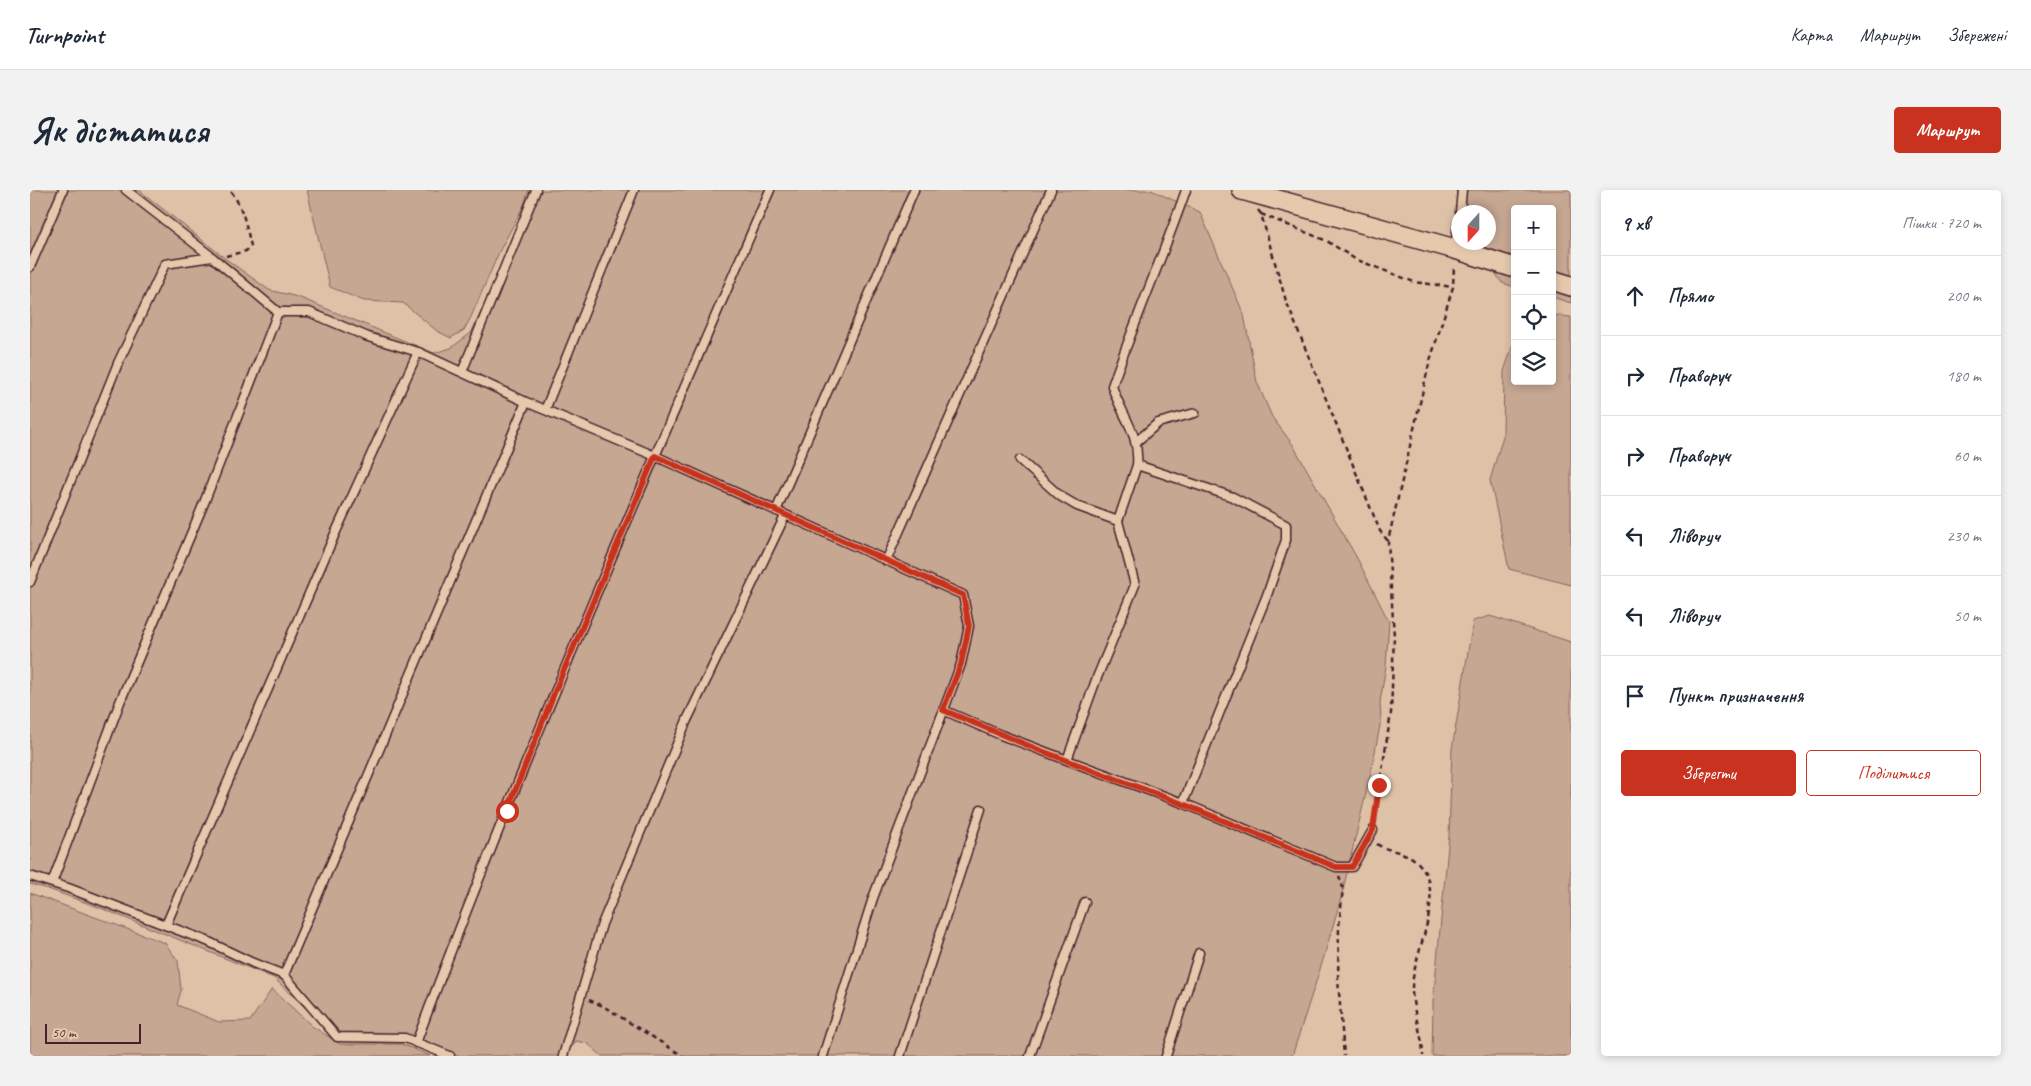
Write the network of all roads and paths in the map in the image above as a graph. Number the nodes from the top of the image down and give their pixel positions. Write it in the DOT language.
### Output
graph roads {
  1 [pos="63,190"];
  2 [pos="126,190"];
  3 [pos="230,190"];
  4 [pos="536,190"];
  5 [pos="634,190"];
  6 [pos="770,190"];
  7 [pos="914,190"];
  8 [pos="1051,190"];
  9 [pos="1186,190"];
  10 [pos="1242,190"];
  11 [pos="1464,192"];
  12 [pos="1461,205"];
  13 [pos="1256,208"];
  14 [pos="1261,214"];
  15 [pos="1451,248"];
  16 [pos="1455,250"];
  17 [pos="1458,250"];
  18 [pos="212,257"];
  19 [pos="30,267"];
  20 [pos="1511,267"];
  21 [pos="1556,281"];
  22 [pos="1571,286"];
  23 [pos="1453,287"];
  24 [pos="278,312"];
  25 [pos="418,352"];
  26 [pos="462,372"];
  27 [pos="526,402"];
  28 [pos="545,410"];
  29 [pos="1196,413"];
  30 [pos="1136,442"];
  31 [pos="655,456"];
  32 [pos="1020,460"];
  33 [pos="1137,465"];
  34 [pos="776,512"];
  35 [pos="785,516"];
  36 [pos="1118,521"];
  37 [pos="1388,541"];
  38 [pos="886,561"];
  39 [pos="30,582"];
  40 [pos="943,710"];
  41 [pos="1067,760"];
  42 [pos="1183,804"];
  43 [pos="981,808"];
  44 [pos="1373,830"];
  45 [pos="1336,867"];
  46 [pos="30,876"];
  47 [pos="52,883"];
  48 [pos="1085,902"];
  49 [pos="166,925"];
  50 [pos="1199,953"];
  51 [pos="284,975"];
  52 [pos="580,996"];
  53 [pos="416,1043"];
  54 [pos="450,1056"];
  55 [pos="563,1056"];
  56 [pos="683,1056"];
  57 [pos="823,1056"];
  58 [pos="900,1056"];
  59 [pos="1030,1056"];
  60 [pos="1166,1056"];
  61 [pos="1344,1056"];
  62 [pos="1423,1056"];
  1 -- 19 [label="lane"];
  2 -- 18 [label="lane"];
  3 -- 18 [label="path"];
  4 -- 26 [label="lane"];
  5 -- 28 [label="lane"];
  6 -- 31 [label="lane"];
  7 -- 34 [label="lane"];
  8 -- 38 [label="lane"];
  9 -- 30 [label="lane"];
  10 -- 15 [label="street"];
  11 -- 12 [label="lane"];
  13 -- 14 [label="path"];
  14 -- 23 [label="path"];
  14 -- 37 [label="path"];
  16 -- 23 [label="path"];
  17 -- 20 [label="street"];
  18 -- 24 [label="lane"];
  18 -- 39 [label="lane"];
  21 -- 22 [label="street"];
  23 -- 37 [label="path"];
  24 -- 25 [label="lane"];
  24 -- 47 [label="lane"];
  25 -- 26 [label="lane"];
  25 -- 49 [label="lane"];
  26 -- 27 [label="lane"];
  27 -- 28 [label="lane"];
  27 -- 51 [label="lane"];
  28 -- 31 [label="lane"];
  29 -- 30 [label="lane"];
  30 -- 33 [label="lane"];
  31 -- 34 [label="lane"];
  31 -- 53 [label="lane"];
  32 -- 36 [label="lane"];
  33 -- 36 [label="lane"];
  33 -- 42 [label="lane"];
  34 -- 35 [label="lane"];
  35 -- 38 [label="lane"];
  35 -- 52 [label="lane"];
  36 -- 41 [label="lane"];
  37 -- 44 [label="path"];
  38 -- 40 [label="lane"];
  40 -- 41 [label="lane"];
  40 -- 57 [label="lane"];
  41 -- 42 [label="lane"];
  42 -- 45 [label="lane"];
  43 -- 58 [label="lane"];
  44 -- 45 [label="lane"];
  44 -- 62 [label="path"];
  45 -- 61 [label="path"];
  46 -- 47 [label="lane"];
  47 -- 49 [label="lane"];
  48 -- 59 [label="lane"];
  49 -- 51 [label="lane"];
  50 -- 60 [label="lane"];
  51 -- 53 [label="lane"];
  52 -- 55 [label="lane"];
  52 -- 56 [label="path"];
  53 -- 54 [label="lane"];
}
